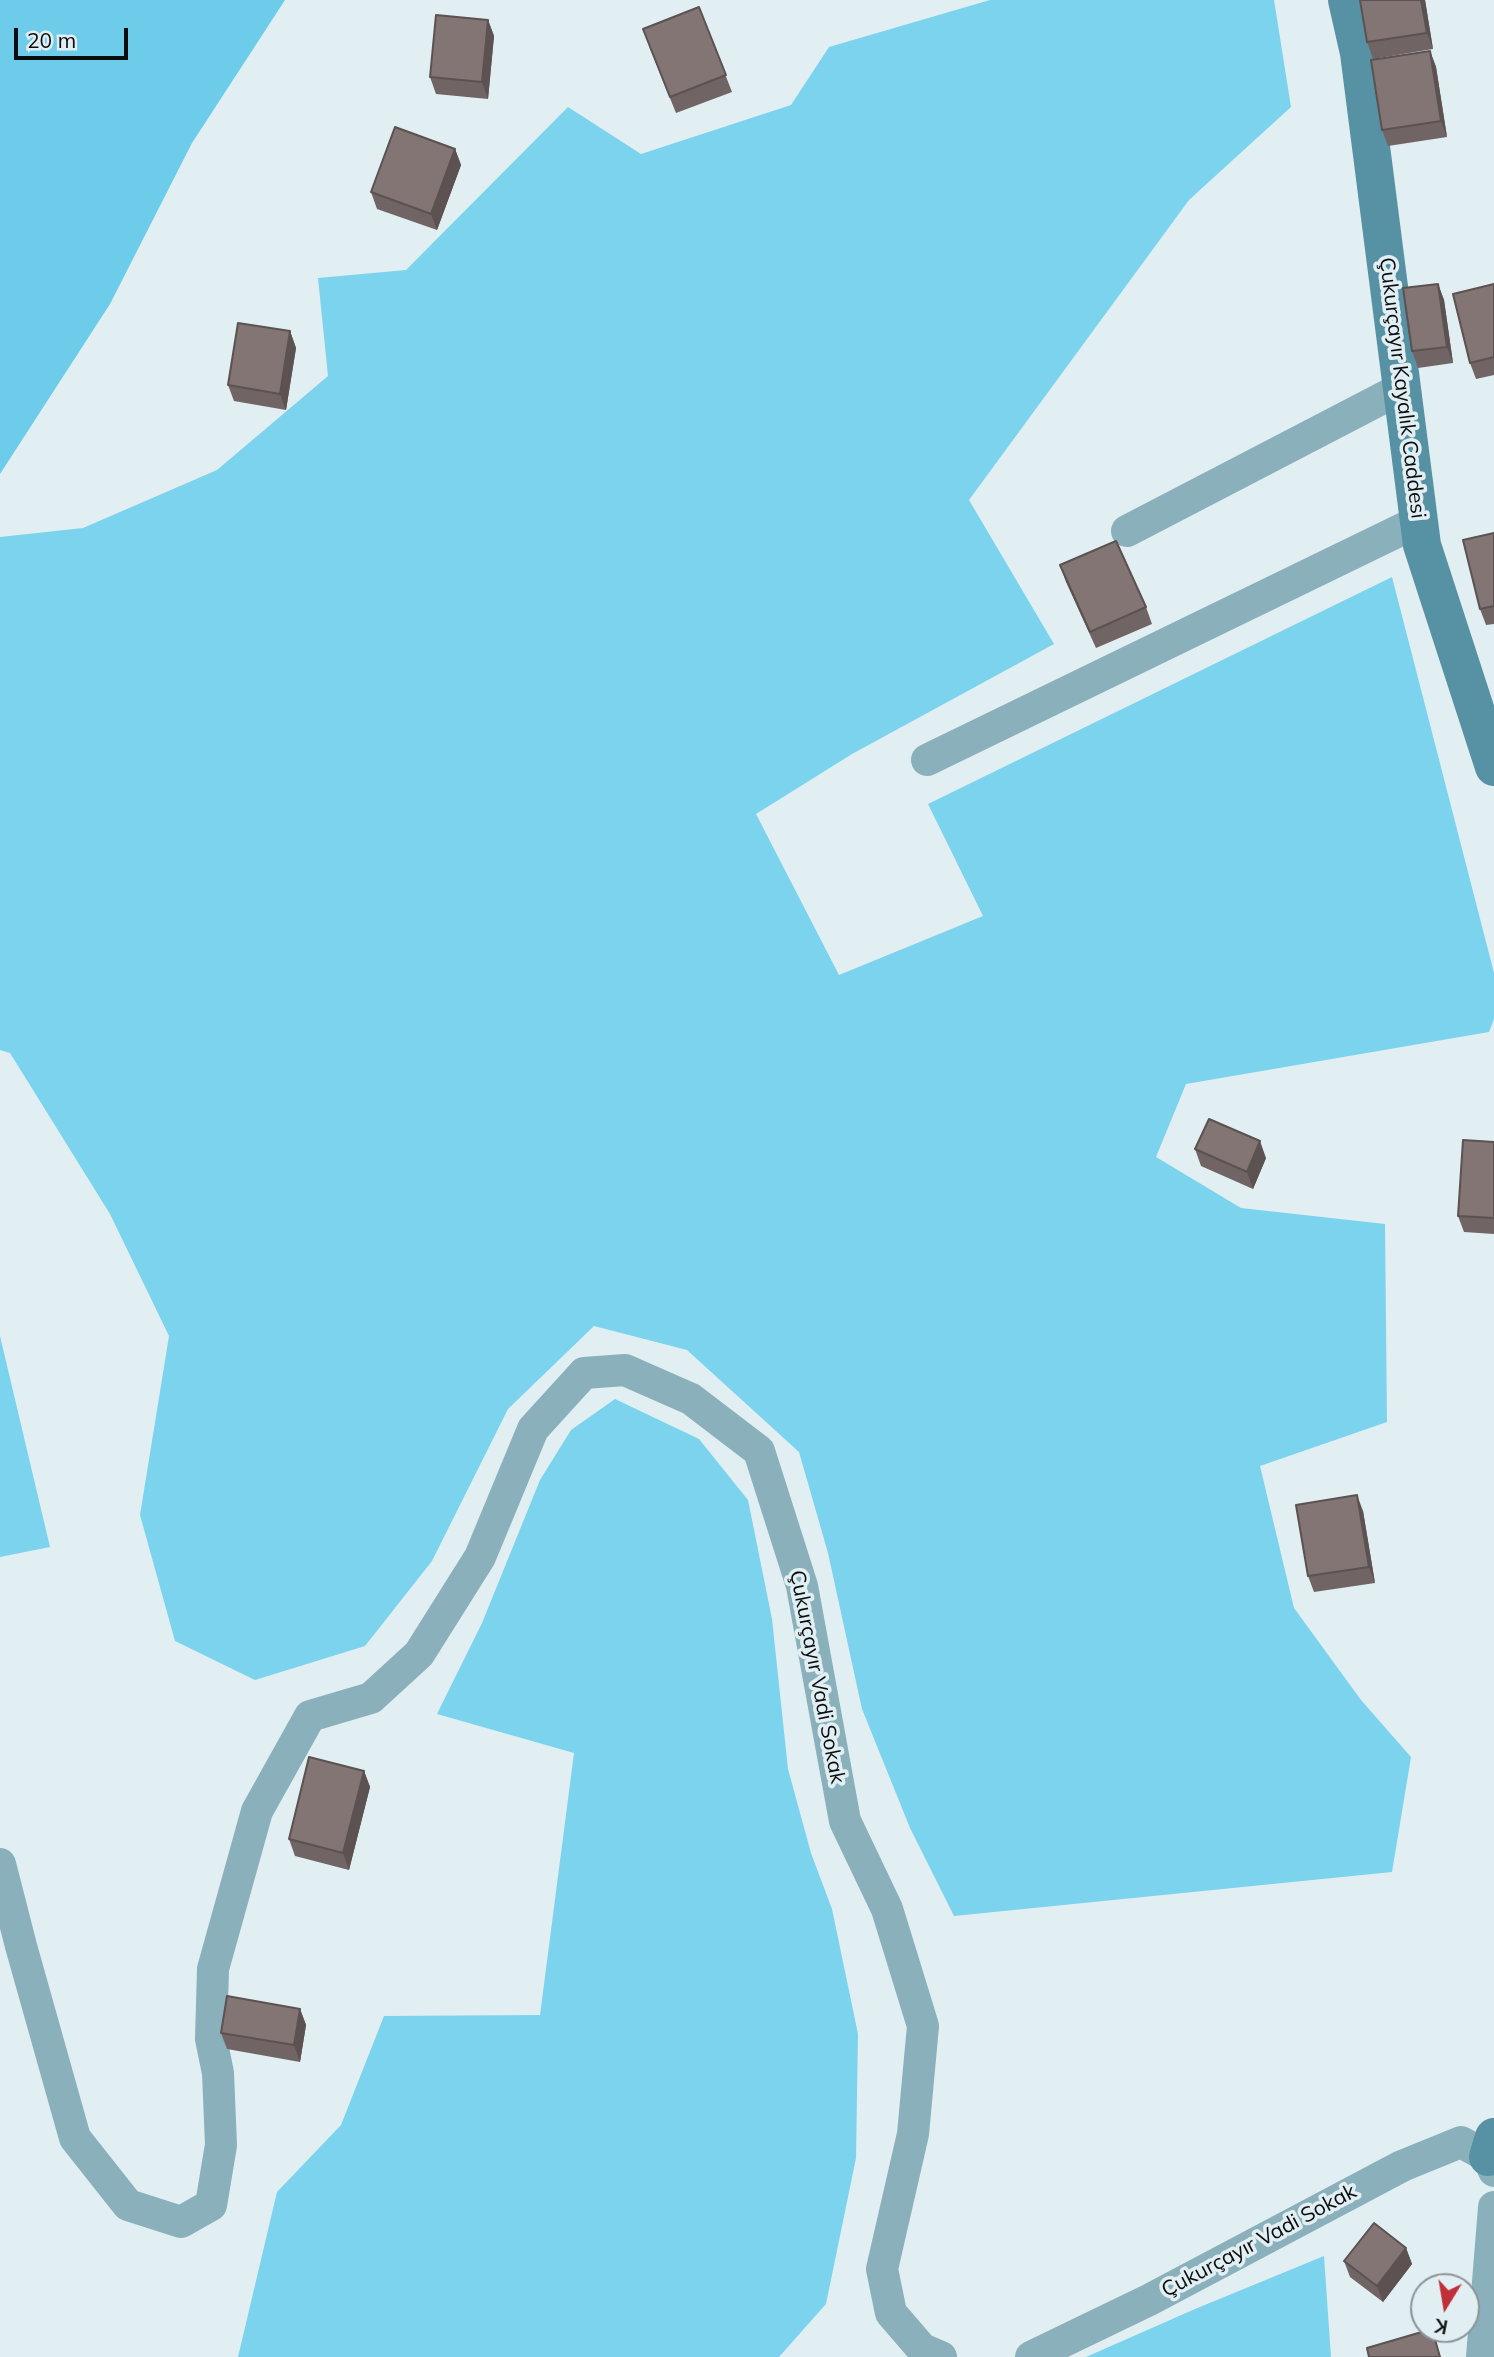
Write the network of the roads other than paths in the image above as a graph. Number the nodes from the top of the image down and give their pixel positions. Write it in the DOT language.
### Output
graph roads {
  1 [pos="1348,0"];
  2 [pos="1402,388"];
  3 [pos="1419,522"];
  4 [pos="1127,531"];
  5 [pos="927,760"];
  6 [pos="1494,767"];
  7 [pos="0,1864"];
  8 [pos="1492,2155"];
  9 [pos="1494,2207"];
  10 [pos="941,2357"];
  11 [pos="1031,2357"];
  12 [pos="1482,2357"];
  1 -- 2 [label="street, Çukurçayır Kayalık Caddesi"];
  2 -- 3 [label="street, Çukurçayır Kayalık Caddesi"];
  2 -- 4 [label="street"];
  3 -- 5 [label="street"];
  3 -- 6 [label="street, Çukurçayır Kayalık Caddesi"];
  7 -- 10 [label="street, Çukurçayır Vadi Sokak"];
  8 -- 11 [label="street, Çukurçayır Vadi Sokak"];
  9 -- 12 [label="street"];
}
